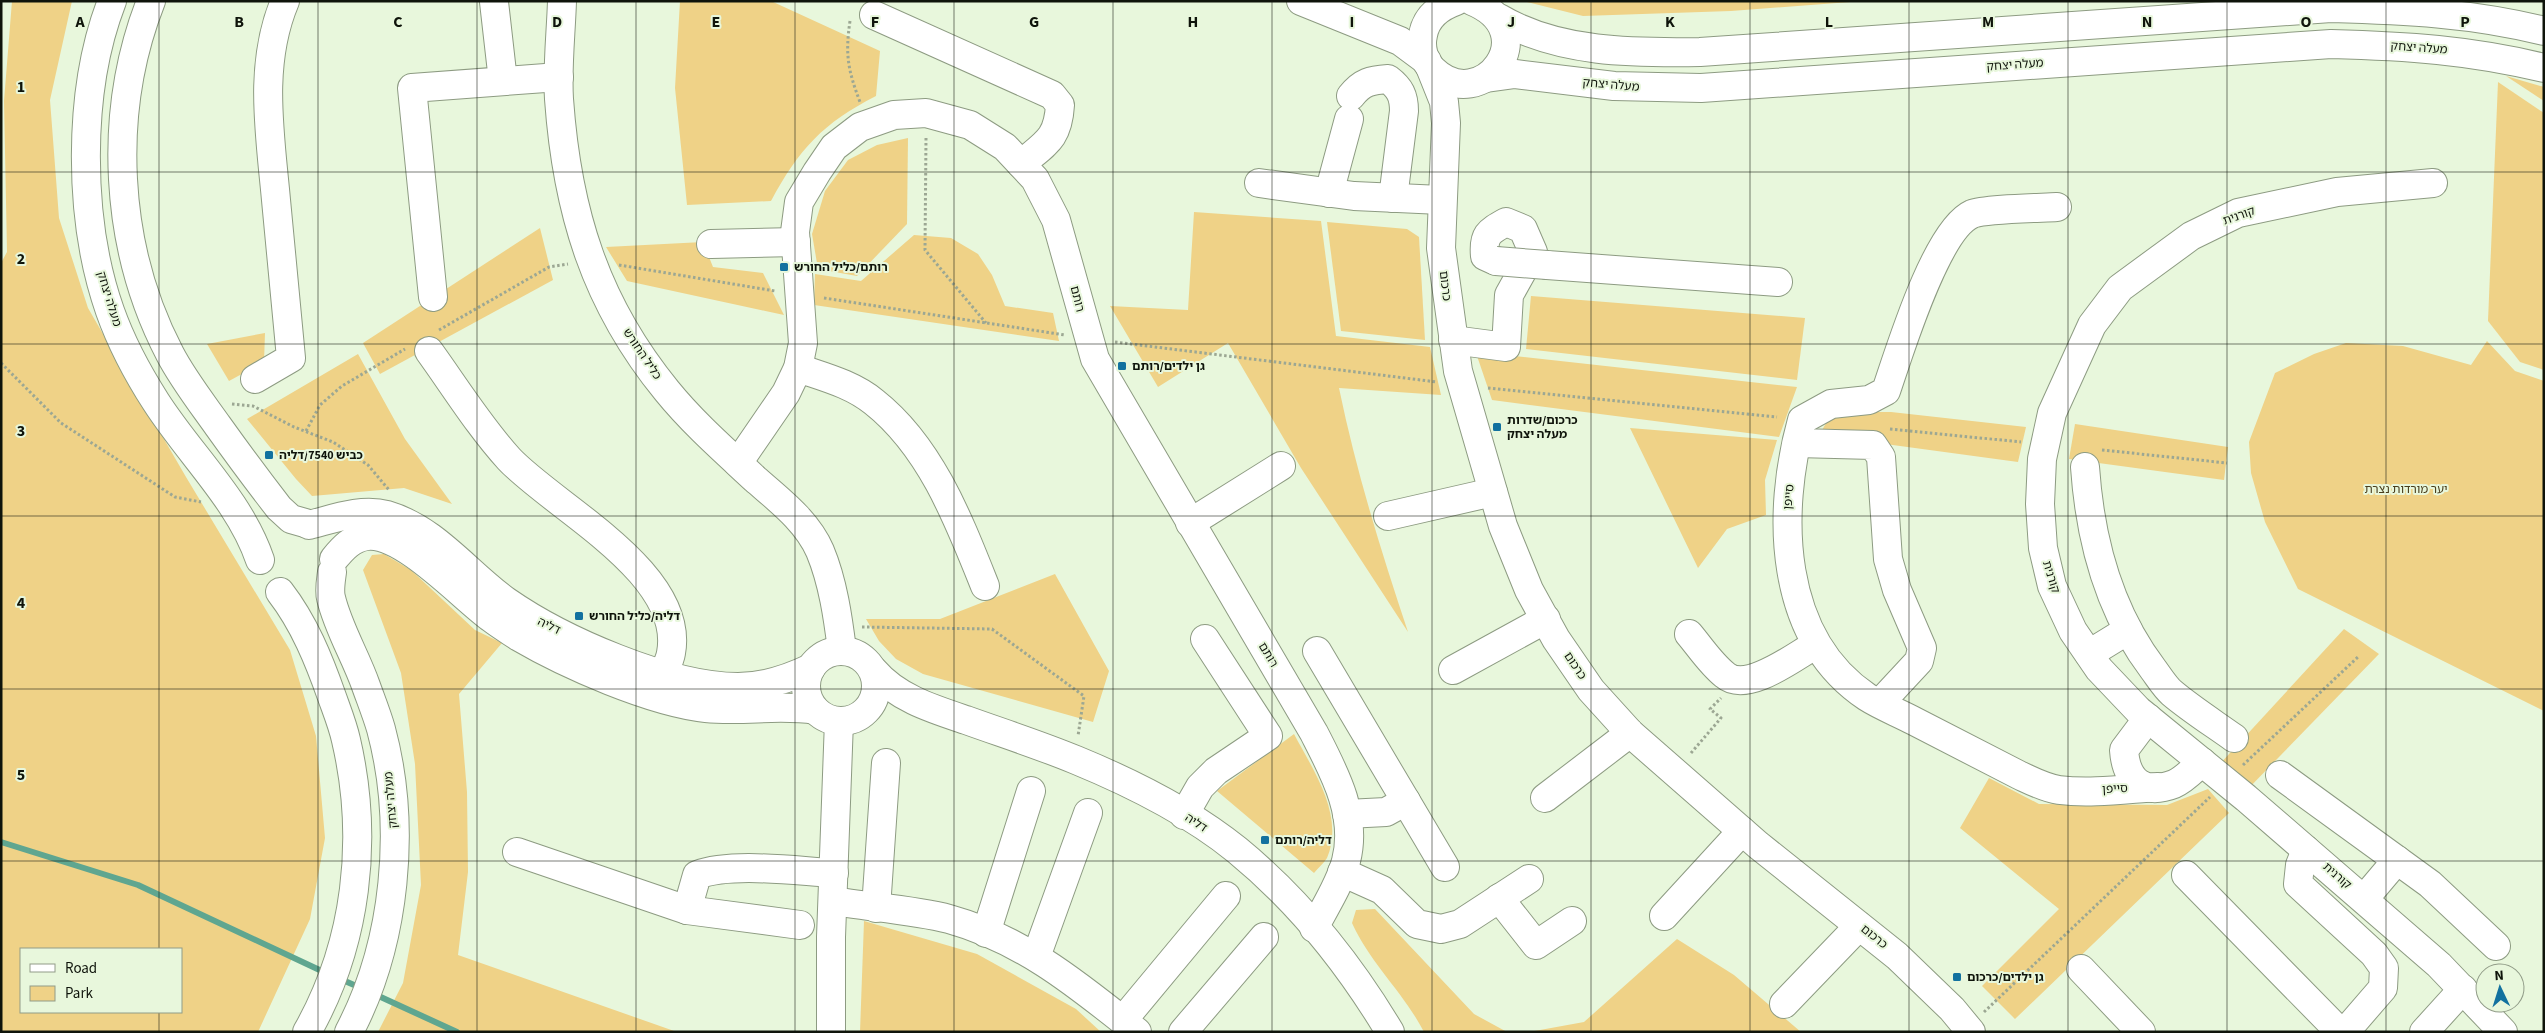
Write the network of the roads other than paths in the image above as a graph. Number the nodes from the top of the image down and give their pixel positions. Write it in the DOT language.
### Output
graph roads {
  1 [pos="112,1"];
  2 [pos="151,1"];
  3 [pos="285,1"];
  4 [pos="1301,1"];
  5 [pos="1419,1"];
  6 [pos="1448,1"];
  7 [pos="1456,1"];
  8 [pos="1472,1"];
  9 [pos="494,2"];
  10 [pos="557,8"];
  11 [pos="863,14"];
  12 [pos="1498,18"];
  13 [pos="2544,30"];
  14 [pos="1428,64"];
  15 [pos="2544,68"];
  16 [pos="559,77"];
  17 [pos="1482,80"];
  18 [pos="503,81"];
  19 [pos="1446,151"];
  20 [pos="1021,164"];
  21 [pos="1259,182"];
  22 [pos="2434,182"];
  23 [pos="1329,193"];
  24 [pos="1393,198"];
  25 [pos="1441,200"];
  26 [pos="2056,207"];
  27 [pos="796,242"];
  28 [pos="712,244"];
  29 [pos="1778,282"];
  30 [pos="433,297"];
  31 [pos="1453,340"];
  32 [pos="425,343"];
  33 [pos="798,368"];
  34 [pos="255,379"];
  35 [pos="1800,431"];
  36 [pos="2089,458"];
  37 [pos="738,463"];
  38 [pos="1281,466"];
  39 [pos="1493,492"];
  40 [pos="1388,516"];
  41 [pos="1190,523"];
  42 [pos="307,524"];
  43 [pos="260,560"];
  44 [pos="333,566"];
  45 [pos="985,586"];
  46 [pos="280,592"];
  47 [pos="1546,619"];
  48 [pos="2128,630"];
  49 [pos="1689,634"];
  50 [pos="1205,638"];
  51 [pos="840,639"];
  52 [pos="1815,645"];
  53 [pos="1317,651"];
  54 [pos="2089,654"];
  55 [pos="811,668"];
  56 [pos="1453,670"];
  57 [pos="874,671"];
  58 [pos="663,674"];
  59 [pos="1880,703"];
  60 [pos="871,706"];
  61 [pos="933,709"];
  62 [pos="827,716"];
  63 [pos="2148,718"];
  64 [pos="1630,733"];
  65 [pos="2234,738"];
  66 [pos="2124,750"];
  67 [pos="886,762"];
  68 [pos="2202,762"];
  69 [pos="2280,775"];
  70 [pos="2158,787"];
  71 [pos="2073,790"];
  72 [pos="1031,791"];
  73 [pos="1545,798"];
  74 [pos="1406,801"];
  75 [pos="1088,813"];
  76 [pos="1347,814"];
  77 [pos="1184,815"];
  78 [pos="1742,831"];
  79 [pos="2306,850"];
  80 [pos="517,852"];
  81 [pos="2397,860"];
  82 [pos="1445,867"];
  83 [pos="1342,872"];
  84 [pos="834,873"];
  85 [pos="2186,876"];
  86 [pos="1529,879"];
  87 [pos="1226,896"];
  88 [pos="1499,898"];
  89 [pos="2364,900"];
  90 [pos="832,901"];
  91 [pos="876,908"];
  92 [pos="687,910"];
  93 [pos="1664,916"];
  94 [pos="1572,921"];
  95 [pos="800,924"];
  96 [pos="1859,926"];
  97 [pos="1314,928"];
  98 [pos="986,933"];
  99 [pos="1264,937"];
  100 [pos="2496,946"];
  101 [pos="1036,957"];
  102 [pos="2082,969"];
  103 [pos="2463,989"];
  104 [pos="1784,1004"];
  105 [pos="1130,1026"];
  106 [pos="1969,1030"];
  107 [pos="307,1032"];
  108 [pos="348,1032"];
  109 [pos="831,1032"];
  110 [pos="1183,1032"];
  111 [pos="1390,1032"];
  112 [pos="2141,1032"];
  113 [pos="2340,1032"];
  114 [pos="2345,1032"];
  115 [pos="2424,1032"];
  116 [pos="2503,1032"];
  1 -- 43 [label="street, מעלה יצחק"];
  2 -- 42 [label="street"];
  3 -- 34 [label="street"];
  4 -- 14 [label="street"];
  5 -- 6 [label="street"];
  7 -- 14 [label="street, כרכום"];
  8 -- 12 [label="street"];
  9 -- 18 [label="street"];
  10 -- 16 [label="street, כליל החורש"];
  11 -- 20 [label="street"];
  12 -- 13 [label="street"];
  12 -- 17 [label="street, כרכום"];
  14 -- 17 [label="street, מעלה יצחק"];
  14 -- 19 [label="street, כרכום"];
  15 -- 17 [label="street, מעלה יצחק"];
  16 -- 18 [label="street"];
  16 -- 37 [label="street, כליל החורש"];
  17 -- 19 [label="street, כרכום"];
  18 -- 30 [label="street"];
  19 -- 25 [label="street, כרכום"];
  20 -- 27 [label="street, רותם"];
  20 -- 41 [label="street, רותם"];
  21 -- 23 [label="street"];
  22 -- 54 [label="street, קורנית"];
  23 -- 24 [label="street"];
  23 -- 24 [label="street"];
  24 -- 25 [label="street"];
  25 -- 31 [label="street, כרכום"];
  26 -- 35 [label="street"];
  27 -- 28 [label="street"];
  27 -- 33 [label="street, רותם"];
  29 -- 31 [label="street, bridge"];
  31 -- 39 [label="street, כרכום"];
  32 -- 58 [label="street"];
  33 -- 37 [label="street, רותם"];
  33 -- 45 [label="street"];
  35 -- 52 [label="street, סייפן"];
  35 -- 59 [label="street"];
  36 -- 48 [label="street"];
  37 -- 51 [label="street, כליל החורש"];
  38 -- 41 [label="street"];
  39 -- 40 [label="street"];
  39 -- 47 [label="street, כרכום"];
  41 -- 76 [label="street, רותם"];
  42 -- 43 [label="street"];
  42 -- 44 [label="street"];
  42 -- 58 [label="street, דליה"];
  43 -- 46 [label="street"];
  44 -- 46 [label="street"];
  44 -- 62 [label="street, דליה"];
  44 -- 108 [label="street, מעלה יצחק"];
  46 -- 107 [label="street"];
  47 -- 56 [label="street"];
  47 -- 64 [label="street, כרכום"];
  48 -- 54 [label="street"];
  48 -- 65 [label="street"];
  49 -- 52 [label="street"];
  50 -- 77 [label="street"];
  51 -- 55 [label="street"];
  51 -- 57 [label="street"];
  52 -- 59 [label="street, סייפן"];
  53 -- 74 [label="street"];
  54 -- 63 [label="street, קורנית"];
  55 -- 58 [label="street, דליה"];
  55 -- 62 [label="street"];
  57 -- 60 [label="street"];
  57 -- 61 [label="street, דליה"];
  59 -- 71 [label="street, סייפן"];
  60 -- 61 [label="street, דליה"];
  60 -- 62 [label="street"];
  61 -- 77 [label="street, דליה"];
  62 -- 84 [label="street"];
  63 -- 66 [label="street, סייפן"];
  63 -- 68 [label="street, קורנית"];
  64 -- 73 [label="street"];
  64 -- 78 [label="street, כרכום"];
  66 -- 70 [label="street, סייפן"];
  66 -- 71 [label="street, סייפן"];
  67 -- 91 [label="street"];
  68 -- 70 [label="street, סייפן"];
  68 -- 79 [label="street, קורנית"];
  69 -- 81 [label="street"];
  70 -- 71 [label="street, סייפן"];
  72 -- 98 [label="street"];
  74 -- 76 [label="street"];
  74 -- 82 [label="street"];
  75 -- 101 [label="street"];
  76 -- 83 [label="street, רותם"];
  77 -- 97 [label="street, דליה"];
  78 -- 93 [label="street"];
  78 -- 96 [label="street, כרכום"];
  79 -- 89 [label="street, קורנית"];
  79 -- 114 [label="street"];
  80 -- 92 [label="street"];
  81 -- 89 [label="street"];
  81 -- 100 [label="street"];
  83 -- 88 [label="street"];
  83 -- 97 [label="street, רותם"];
  84 -- 90 [label="street"];
  84 -- 92 [label="street"];
  85 -- 113 [label="street"];
  86 -- 88 [label="street"];
  87 -- 105 [label="street"];
  88 -- 94 [label="street"];
  89 -- 103 [label="street, קורנית"];
  90 -- 91 [label="street"];
  90 -- 109 [label="street"];
  91 -- 98 [label="street"];
  92 -- 95 [label="street"];
  96 -- 104 [label="street"];
  96 -- 106 [label="street, כרכום"];
  97 -- 111 [label="street, דליה"];
  98 -- 101 [label="street"];
  99 -- 110 [label="street"];
  101 -- 105 [label="street"];
  102 -- 112 [label="street"];
  103 -- 115 [label="street"];
  103 -- 116 [label="street, קורנית"];
}
